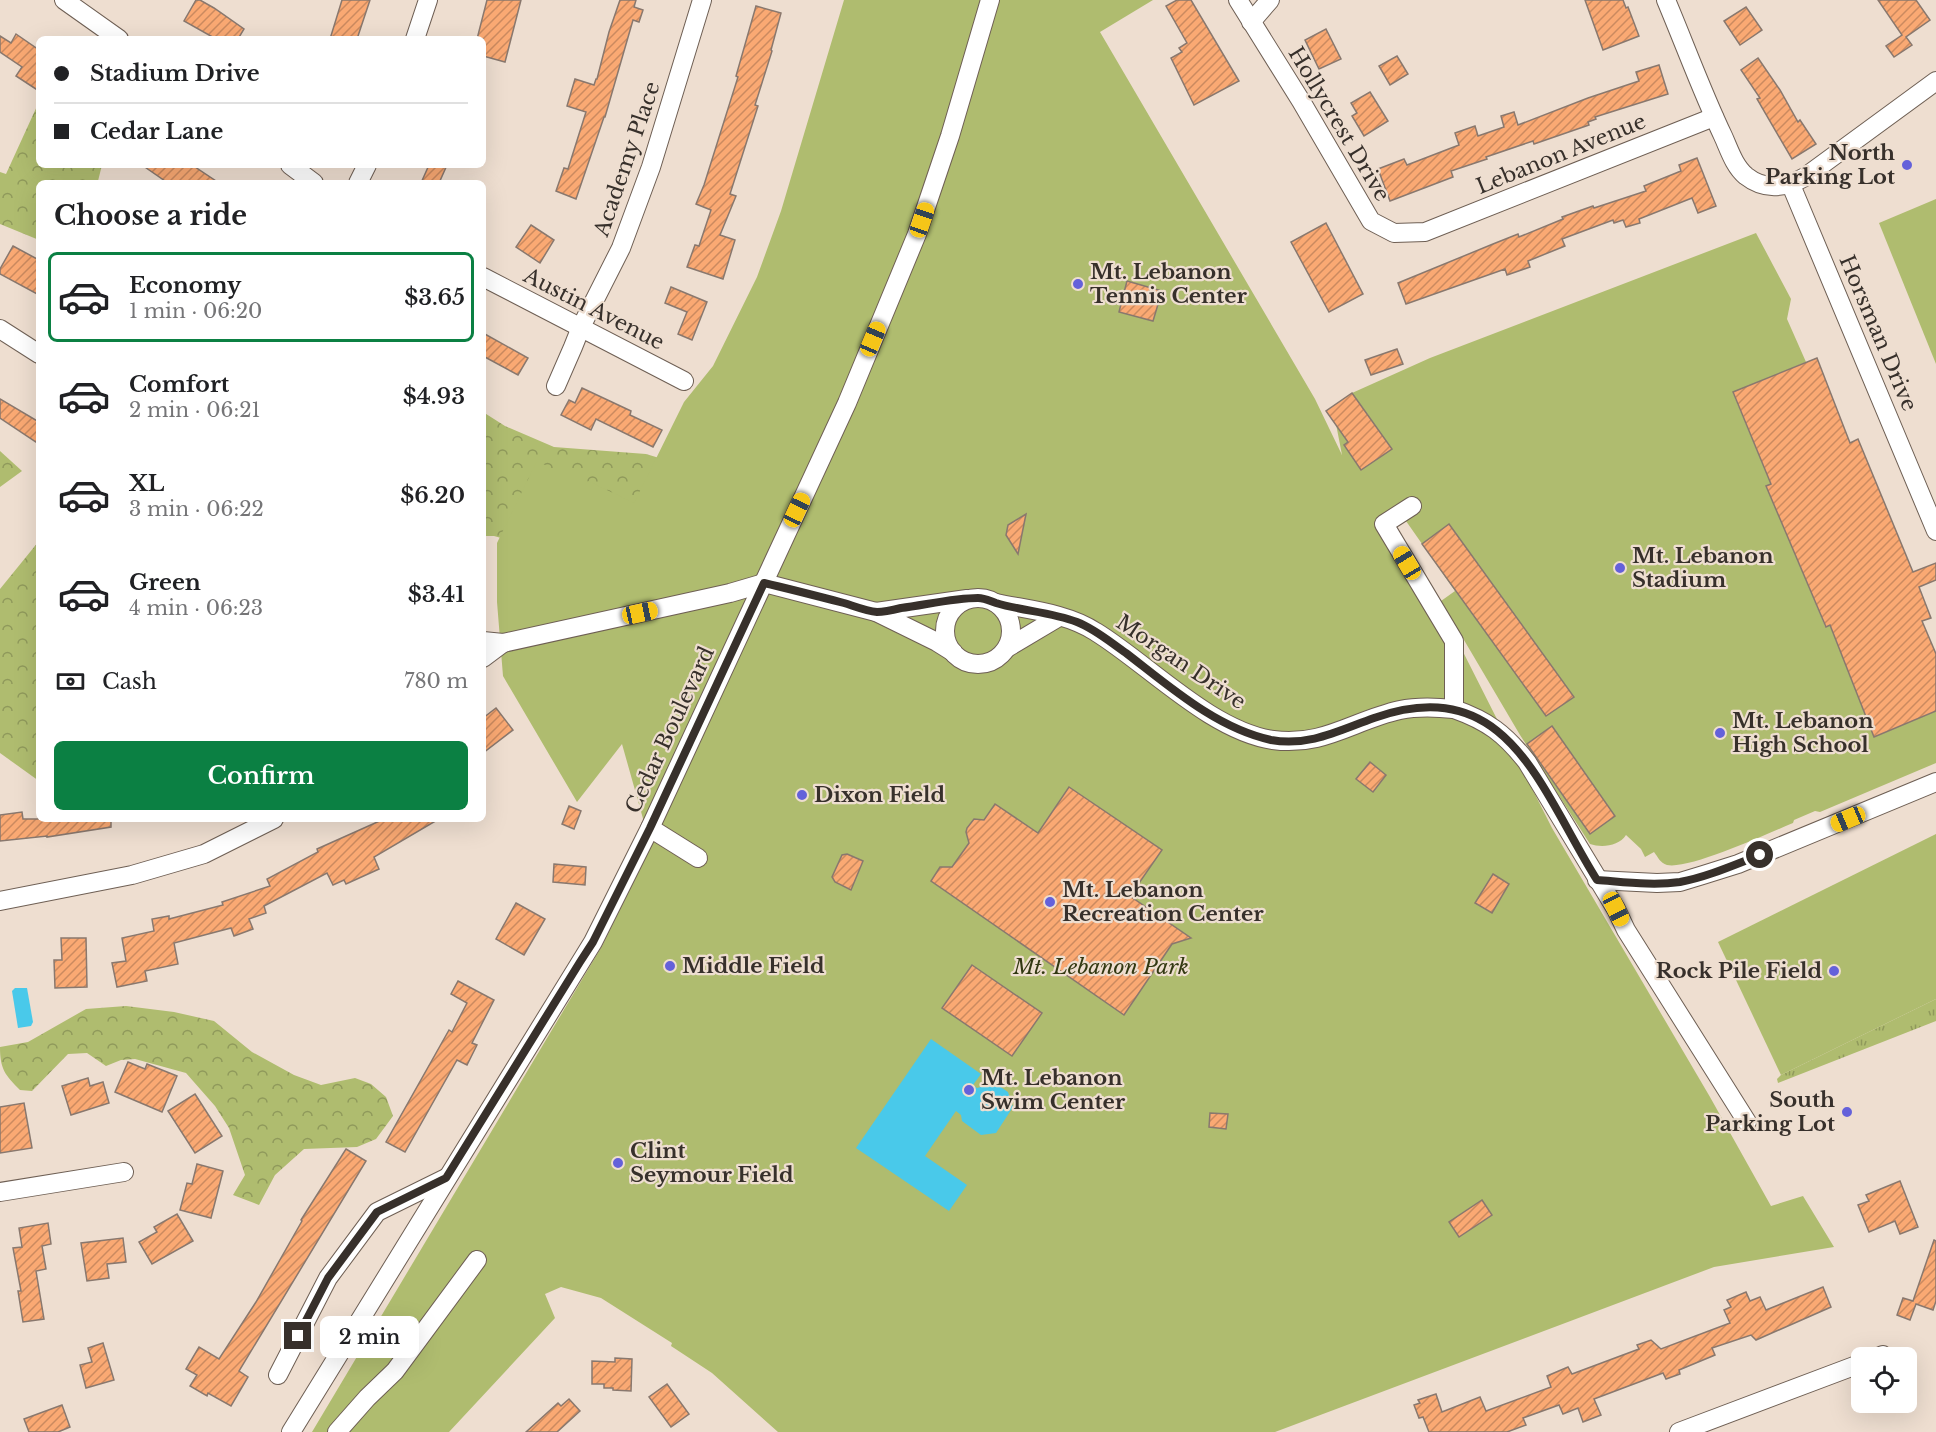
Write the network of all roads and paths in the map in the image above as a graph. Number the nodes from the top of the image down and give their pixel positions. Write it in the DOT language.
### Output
graph roads {
  1 [pos="64,0"];
  2 [pos="428,0"];
  3 [pos="702,0"];
  4 [pos="990,0"];
  5 [pos="1238,0"];
  6 [pos="1270,0"];
  7 [pos="1666,0"];
  8 [pos="1251,22"];
  9 [pos="115,36"];
  10 [pos="416,36"];
  11 [pos="1936,81"];
  12 [pos="1714,117"];
  13 [pos="294,168"];
  14 [pos="310,180"];
  15 [pos="1791,185"];
  16 [pos="1425,232"];
  17 [pos="486,279"];
  18 [pos="580,327"];
  19 [pos="0,329"];
  20 [pos="36,352"];
  21 [pos="684,381"];
  22 [pos="556,386"];
  23 [pos="1412,506"];
  24 [pos="1936,531"];
  25 [pos="764,583"];
  26 [pos="968,599"];
  27 [pos="996,603"];
  28 [pos="876,612"];
  29 [pos="1059,617"];
  30 [pos="486,641"];
  31 [pos="504,643"];
  32 [pos="1007,648"];
  33 [pos="952,652"];
  34 [pos="486,656"];
  35 [pos="1454,709"];
  36 [pos="1936,782"];
  37 [pos="268,822"];
  38 [pos="650,828"];
  39 [pos="698,858"];
  40 [pos="1597,880"];
  41 [pos="0,901"];
  42 [pos="1747,1122"];
  43 [pos="124,1172"];
  44 [pos="446,1178"];
  45 [pos="0,1192"];
  46 [pos="477,1260"];
  47 [pos="1851,1367"];
  48 [pos="278,1375"];
  49 [pos="291,1432"];
  50 [pos="338,1432"];
  51 [pos="1679,1432"];
  1 -- 9 [label="street"];
  2 -- 10 [label="street"];
  3 -- 18 [label="street, Academy Place"];
  4 -- 25 [label="street, Cedar Boulevard"];
  5 -- 8 [label="street, Hollycrest Drive"];
  6 -- 8 [label="street"];
  7 -- 12 [label="street"];
  8 -- 16 [label="street, Hollycrest Drive"];
  11 -- 15 [label="street"];
  12 -- 15 [label="street"];
  12 -- 16 [label="street, Lebanon Avenue"];
  13 -- 14 [label="street"];
  15 -- 24 [label="street, Horsman Drive"];
  17 -- 18 [label="street, Austin Avenue"];
  18 -- 21 [label="street, Austin Avenue"];
  18 -- 22 [label="street, Academy Place"];
  19 -- 20 [label="street"];
  23 -- 35 [label="street"];
  25 -- 28 [label="street"];
  25 -- 31 [label="street"];
  25 -- 38 [label="street, Cedar Boulevard"];
  26 -- 27 [label="street"];
  26 -- 28 [label="street"];
  26 -- 33 [label="street"];
  27 -- 29 [label="street, Morgan Drive"];
  27 -- 32 [label="street"];
  28 -- 33 [label="street"];
  29 -- 32 [label="street"];
  29 -- 35 [label="street, Morgan Drive"];
  30 -- 31 [label="street"];
  31 -- 34 [label="street"];
  32 -- 33 [label="street"];
  35 -- 40 [label="street, Morgan Drive"];
  36 -- 40 [label="street"];
  37 -- 41 [label="street"];
  38 -- 39 [label="street"];
  38 -- 44 [label="street, Cedar Boulevard"];
  40 -- 42 [label="street, Morgan Drive"];
  43 -- 45 [label="street"];
  44 -- 48 [label="street"];
  44 -- 49 [label="street, Cedar Boulevard"];
  46 -- 50 [label="street"];
  47 -- 51 [label="street"];
}
